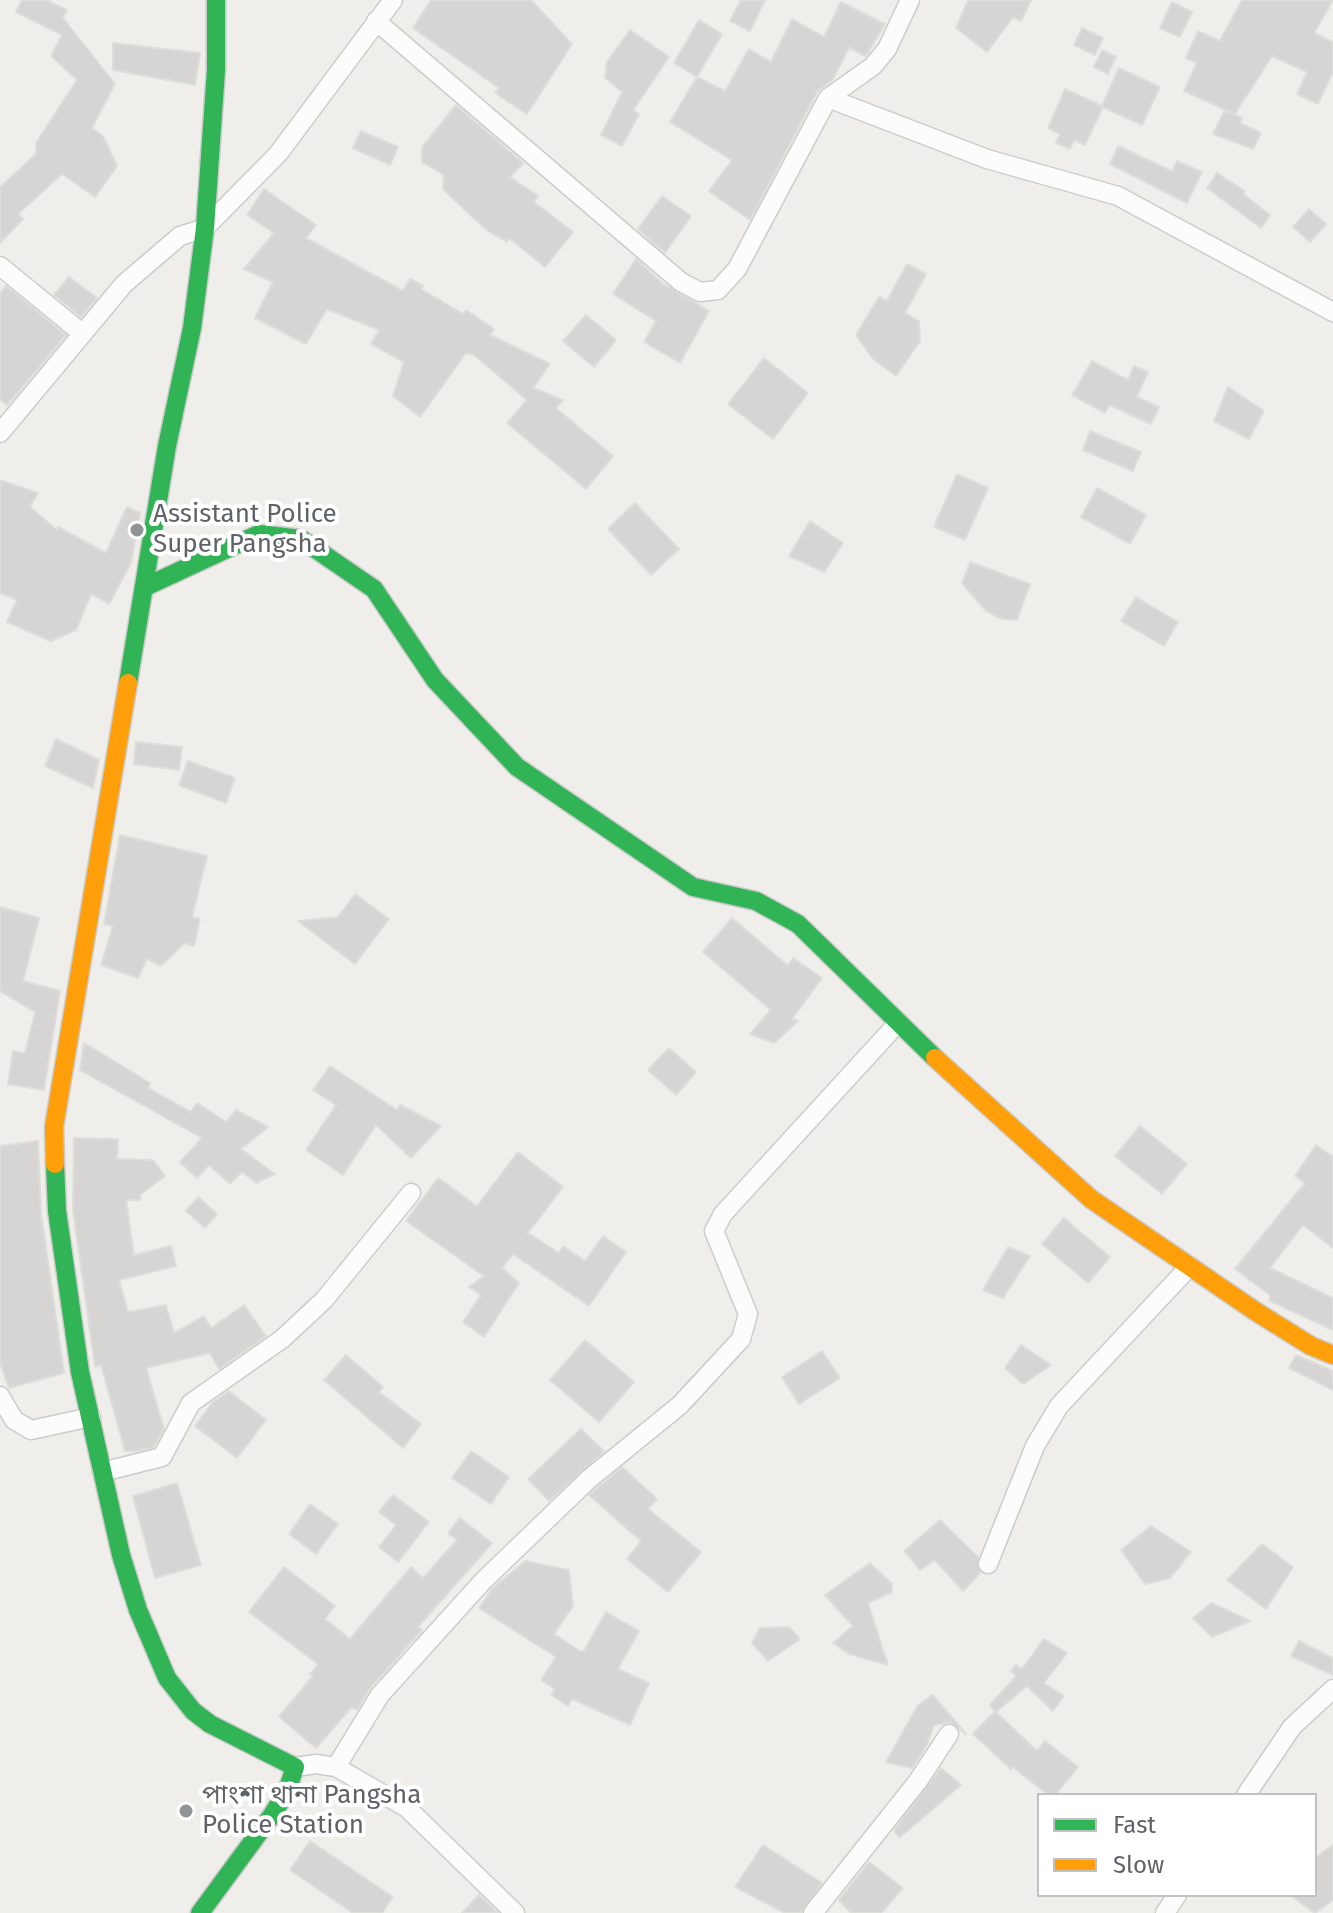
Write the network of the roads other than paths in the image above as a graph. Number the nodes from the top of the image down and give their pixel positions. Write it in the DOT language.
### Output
graph roads {
  1 [pos="216,0"];
  2 [pos="393,0"];
  3 [pos="910,0"];
  4 [pos="376,21"];
  5 [pos="828,98"];
  6 [pos="205,228"];
  7 [pos="0,266"];
  8 [pos="1333,312"];
  9 [pos="83,334"];
  10 [pos="0,433"];
  11 [pos="145,587"];
  12 [pos="897,1024"];
  13 [pos="411,1193"];
  14 [pos="1190,1266"];
  15 [pos="1333,1355"];
  16 [pos="0,1396"];
  17 [pos="91,1417"];
  18 [pos="102,1472"];
  19 [pos="988,1564"];
  20 [pos="1333,1689"];
  21 [pos="949,1734"];
  22 [pos="295,1767"];
  23 [pos="336,1767"];
  24 [pos="1247,1793"];
  25 [pos="200,1913"];
  26 [pos="515,1913"];
  27 [pos="813,1913"];
  1 -- 6 [label="street"];
  2 -- 4 [label="street"];
  3 -- 5 [label="street"];
  4 -- 5 [label="street"];
  4 -- 6 [label="street"];
  5 -- 8 [label="street"];
  6 -- 9 [label="street"];
  6 -- 11 [label="street"];
  7 -- 9 [label="street"];
  9 -- 10 [label="street"];
  11 -- 12 [label="street"];
  11 -- 17 [label="street"];
  12 -- 14 [label="street"];
  12 -- 23 [label="street"];
  13 -- 18 [label="street"];
  14 -- 15 [label="street"];
  14 -- 19 [label="street"];
  16 -- 17 [label="street"];
  17 -- 18 [label="street"];
  18 -- 22 [label="street"];
  20 -- 24 [label="street"];
  21 -- 27 [label="street"];
  22 -- 23 [label="street"];
  22 -- 25 [label="street"];
  23 -- 26 [label="street"];
}
